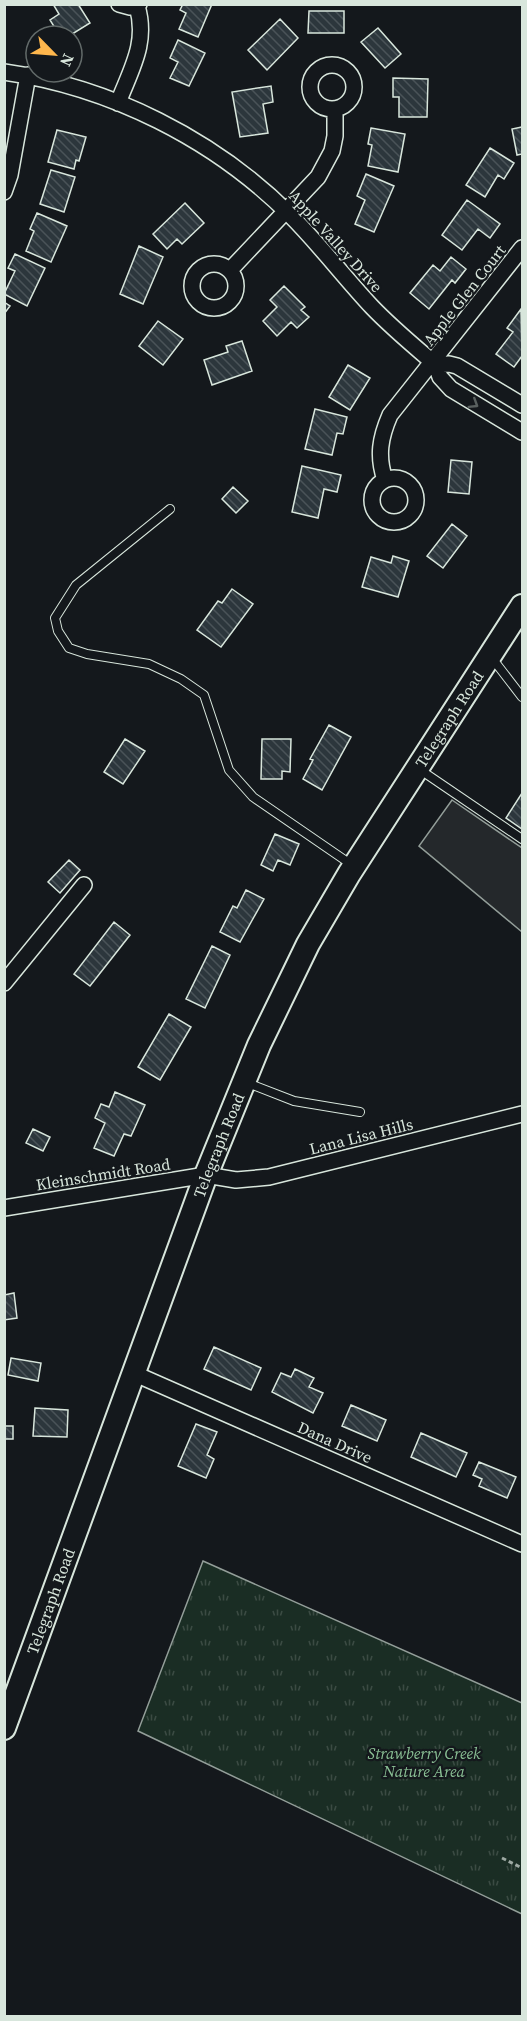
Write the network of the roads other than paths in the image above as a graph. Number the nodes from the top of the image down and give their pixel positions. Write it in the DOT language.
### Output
graph roads {
  1 [pos="119,4"];
  2 [pos="138,5"];
  3 [pos="4,72"];
  4 [pos="24,74"];
  5 [pos="26,84"];
  6 [pos="63,84"];
  7 [pos="118,103"];
  8 [pos="335,109"];
  9 [pos="4,192"];
  10 [pos="286,211"];
  11 [pos="522,248"];
  12 [pos="230,270"];
  13 [pos="435,364"];
  14 [pos="522,405"];
  15 [pos="522,432"];
  16 [pos="385,480"];
  17 [pos="170,508"];
  18 [pos="522,606"];
  19 [pos="490,656"];
  20 [pos="522,697"];
  21 [pos="418,768"];
  22 [pos="522,839"];
  23 [pos="354,866"];
  24 [pos="84,885"];
  25 [pos="4,983"];
  26 [pos="243,1082"];
  27 [pos="360,1112"];
  28 [pos="522,1114"];
  29 [pos="207,1175"];
  30 [pos="4,1208"];
  31 [pos="133,1373"];
  32 [pos="522,1544"];
  33 [pos="4,1728"];
  1 -- 2 [label="street"];
  2 -- 7 [label="street"];
  3 -- 4 [label="street, Apple Valley Drive"];
  5 -- 9 [label="street"];
  6 -- 7 [label="street, Apple Valley Drive"];
  7 -- 10 [label="street, Apple Valley Drive"];
  8 -- 10 [label="street"];
  10 -- 12 [label="street"];
  10 -- 13 [label="street, Apple Valley Drive"];
  11 -- 13 [label="street, Apple Glen Court"];
  13 -- 14 [label="street"];
  13 -- 15 [label="street, Apple Valley Drive, one-way"];
  13 -- 16 [label="street, Apple Glen Court"];
  17 -- 23 [label="lane"];
  18 -- 19 [label="main road, Telegraph Road"];
  19 -- 20 [label="lane"];
  19 -- 21 [label="main road, Telegraph Road"];
  21 -- 22 [label="lane"];
  21 -- 23 [label="main road, Telegraph Road"];
  23 -- 26 [label="main road, Telegraph Road"];
  24 -- 25 [label="street"];
  26 -- 27 [label="lane"];
  26 -- 29 [label="main road, Telegraph Road"];
  28 -- 29 [label="street, Lana Lisa Hills"];
  29 -- 30 [label="street, Kleinschmidt Road"];
  29 -- 31 [label="main road, Telegraph Road"];
  31 -- 32 [label="street, Dana Drive"];
  31 -- 33 [label="main road, Telegraph Road"];
}
